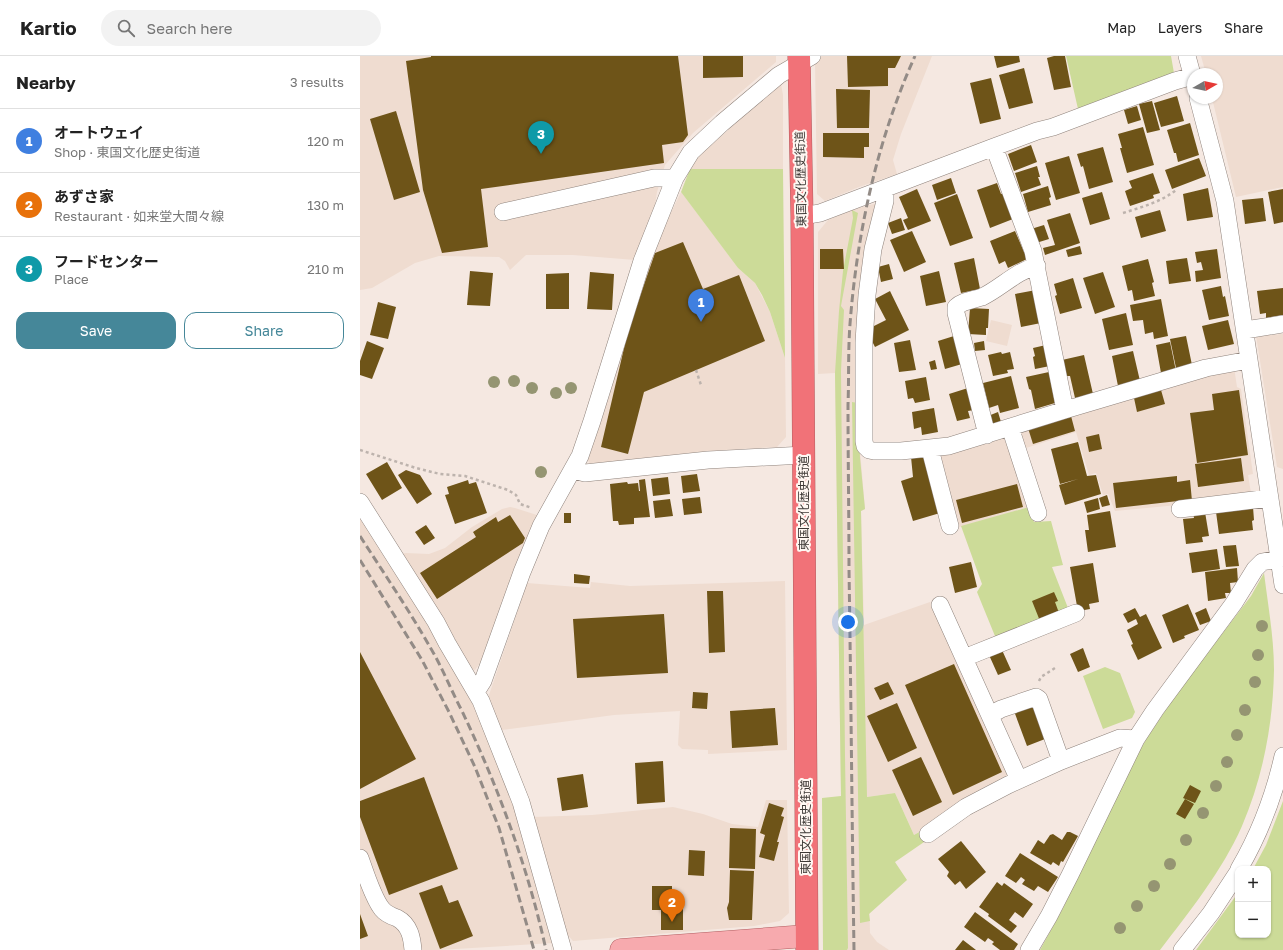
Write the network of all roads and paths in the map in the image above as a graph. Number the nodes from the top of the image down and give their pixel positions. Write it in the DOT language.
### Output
graph roads {
  1 [pos="1187,56"];
  2 [pos="803,58"];
  3 [pos="1190,68"];
  4 [pos="1187,78"];
  5 [pos="1200,104"];
  6 [pos="994,147"];
  7 [pos="674,178"];
  8 [pos="885,189"];
  9 [pos="1176,190"];
  10 [pos="503,212"];
  11 [pos="1123,213"];
  12 [pos="802,216"];
  13 [pos="1037,266"];
  14 [pos="1283,324"];
  15 [pos="1245,330"];
  16 [pos="1249,360"];
  17 [pos="696,370"];
  18 [pos="701,385"];
  19 [pos="1065,410"];
  20 [pos="1010,427"];
  21 [pos="987,435"];
  22 [pos="930,449"];
  23 [pos="360,450"];
  24 [pos="804,455"];
  25 [pos="574,470"];
  26 [pos="360,502"];
  27 [pos="1275,502"];
  28 [pos="1180,509"];
  29 [pos="1038,513"];
  30 [pos="547,516"];
  31 [pos="950,526"];
  32 [pos="1279,558"];
  33 [pos="1283,585"];
  34 [pos="940,605"];
  35 [pos="1076,613"];
  36 [pos="964,658"];
  37 [pos="476,692"];
  38 [pos="990,715"];
  39 [pos="1136,739"];
  40 [pos="1283,756"];
  41 [pos="1061,761"];
  42 [pos="1019,780"];
  43 [pos="928,834"];
  44 [pos="360,858"];
  45 [pos="1242,866"];
  46 [pos="1235,877"];
  47 [pos="807,943"];
  48 [pos="662,948"];
  49 [pos="413,950"];
  50 [pos="563,950"];
  51 [pos="621,950"];
  52 [pos="1029,950"];
  53 [pos="1182,950"];
  1 -- 3 [label="street"];
  2 -- 7 [label="street"];
  2 -- 12 [label="highway, 東国文化歴史街道"];
  4 -- 6 [label="street"];
  5 -- 15 [label="street"];
  6 -- 8 [label="street"];
  6 -- 13 [label="street"];
  7 -- 10 [label="street"];
  7 -- 25 [label="street"];
  8 -- 12 [label="street"];
  8 -- 22 [label="street"];
  9 -- 11 [label="path"];
  12 -- 24 [label="highway, 東国文化歴史街道"];
  13 -- 19 [label="street"];
  13 -- 21 [label="street"];
  14 -- 15 [label="street"];
  15 -- 16 [label="street"];
  16 -- 19 [label="street"];
  16 -- 27 [label="street"];
  17 -- 18 [label="path"];
  19 -- 20 [label="street"];
  20 -- 21 [label="street"];
  20 -- 29 [label="street"];
  21 -- 22 [label="street"];
  22 -- 31 [label="street"];
  23 -- 30 [label="path"];
  24 -- 25 [label="street"];
  24 -- 47 [label="highway, 東国文化歴史街道"];
  25 -- 30 [label="street"];
  26 -- 37 [label="street"];
  27 -- 28 [label="street"];
  27 -- 32 [label="street"];
  30 -- 37 [label="street"];
  32 -- 33 [label="street"];
  32 -- 39 [label="street"];
  34 -- 36 [label="street"];
  35 -- 36 [label="street"];
  36 -- 38 [label="street"];
  37 -- 50 [label="street"];
  38 -- 41 [label="street"];
  38 -- 42 [label="street"];
  39 -- 41 [label="street"];
  39 -- 52 [label="street"];
  40 -- 45 [label="street"];
  41 -- 42 [label="street"];
  42 -- 43 [label="street"];
  44 -- 49 [label="street"];
  46 -- 53 [label="street"];
  47 -- 48 [label="main road"];
  48 -- 51 [label="main road"];
}
